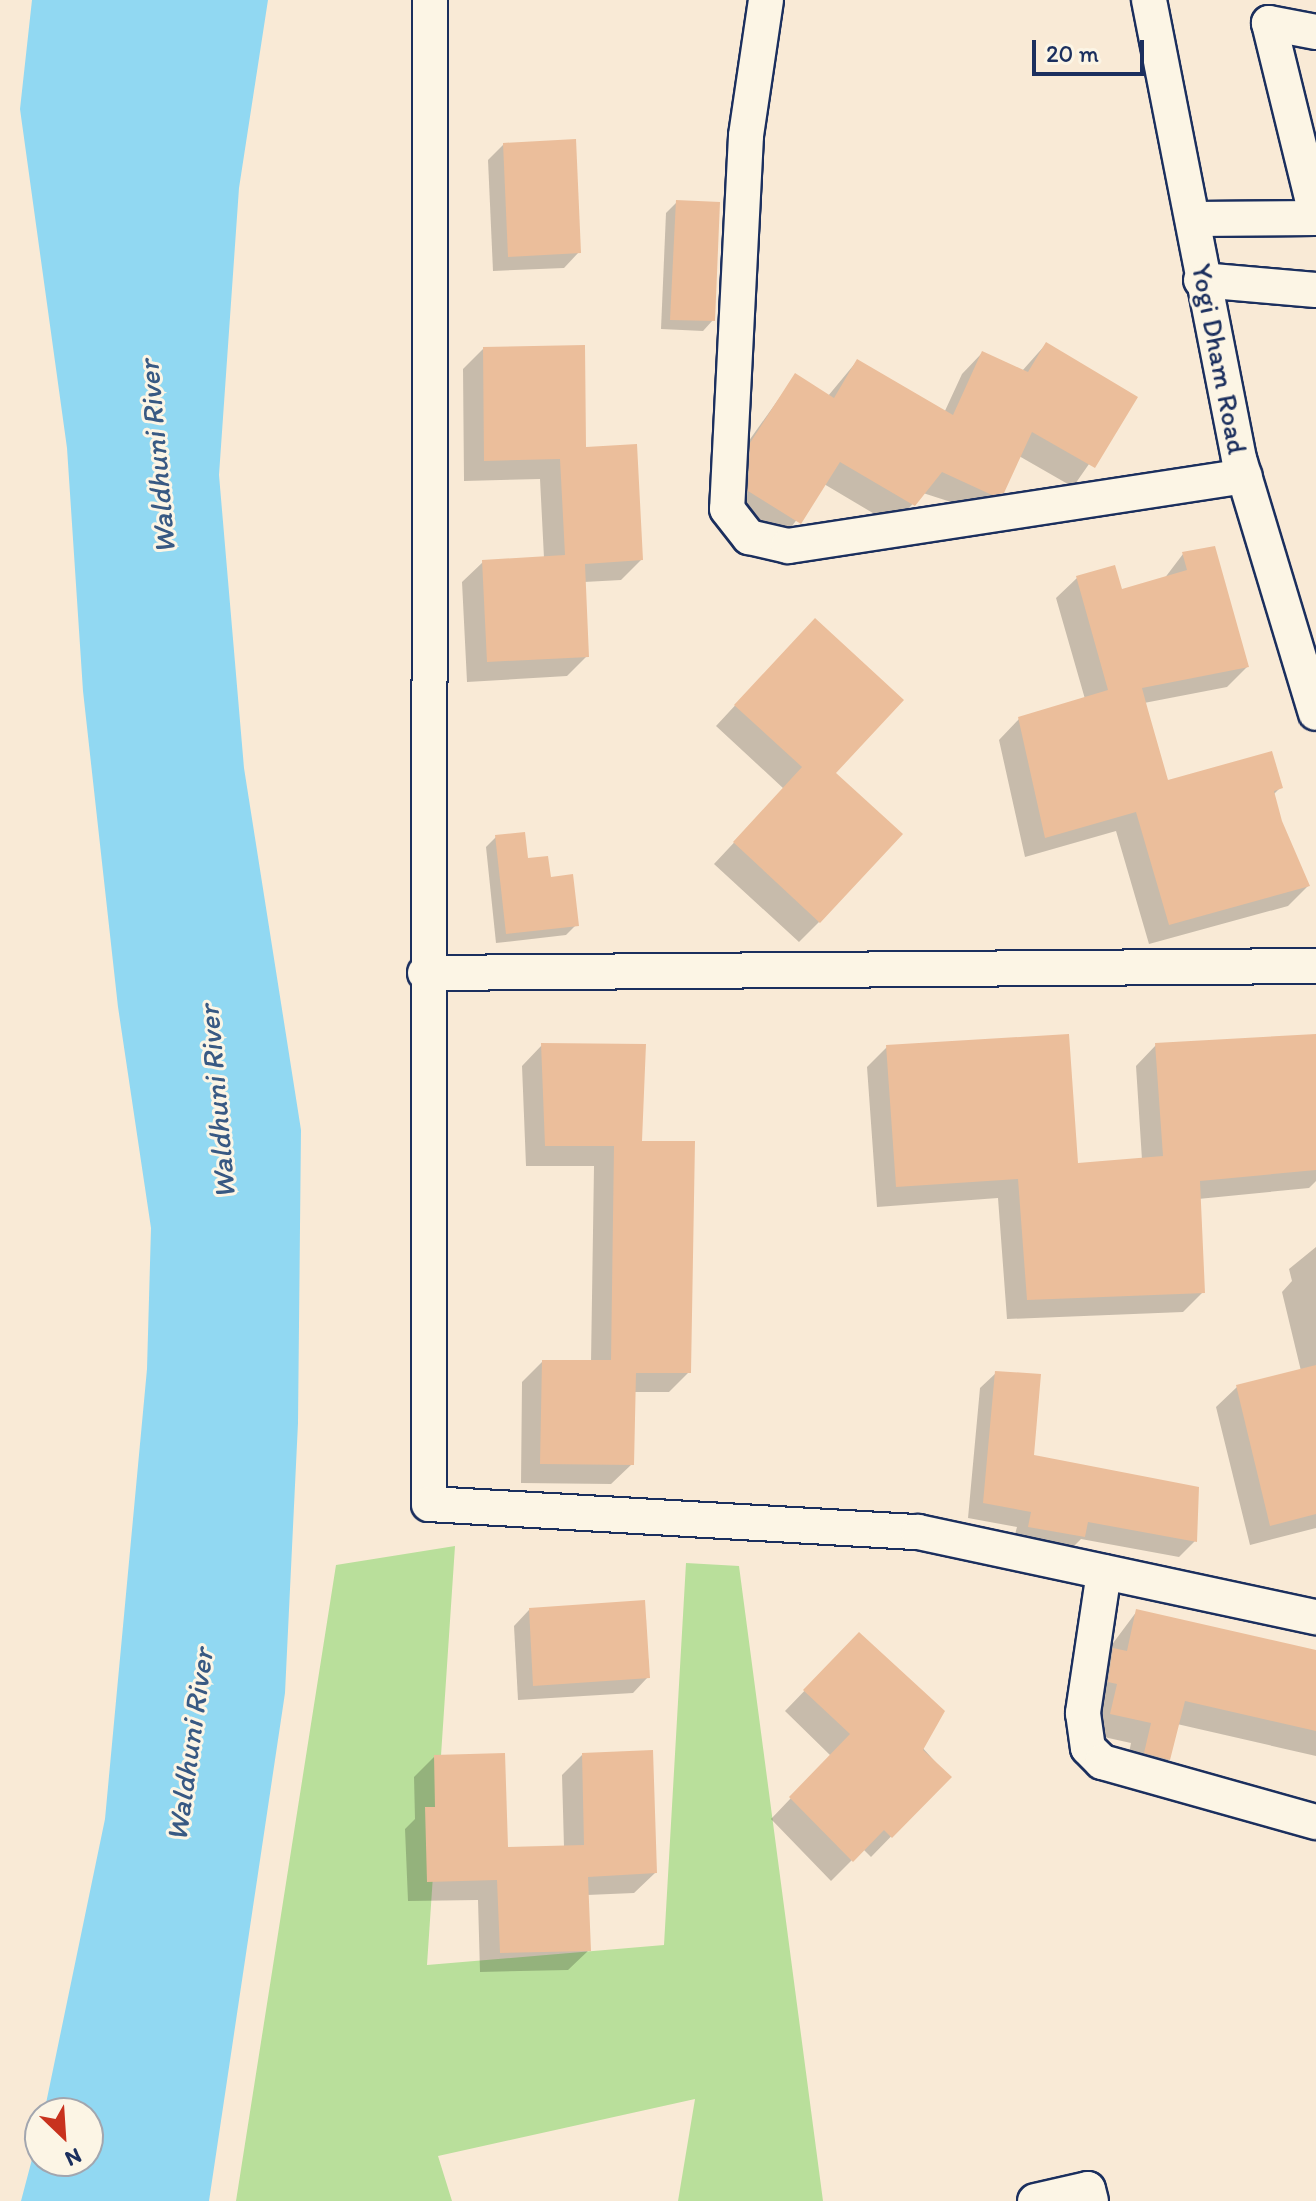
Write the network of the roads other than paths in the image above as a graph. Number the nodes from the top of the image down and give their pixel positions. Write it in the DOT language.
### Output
graph roads {
  1 [pos="430,0"];
  2 [pos="766,0"];
  3 [pos="1149,0"];
  4 [pos="1316,32"];
  5 [pos="1316,216"];
  6 [pos="1195,219"];
  7 [pos="1201,280"];
  8 [pos="1316,290"];
  9 [pos="1245,476"];
  10 [pos="1316,713"];
  11 [pos="1316,966"];
  12 [pos="425,973"];
  13 [pos="1104,1572"];
  14 [pos="1316,1617"];
  15 [pos="1316,1822"];
  16 [pos="1035,2201"];
  17 [pos="1091,2201"];
  1 -- 12 [label="street"];
  2 -- 9 [label="street"];
  3 -- 6 [label="street, Yogi Dham Road"];
  4 -- 5 [label="street"];
  5 -- 6 [label="street"];
  6 -- 7 [label="street, Yogi Dham Road"];
  7 -- 8 [label="street"];
  7 -- 9 [label="street, Yogi Dham Road"];
  9 -- 10 [label="street, Yogi Dham Road"];
  11 -- 12 [label="street"];
  12 -- 13 [label="street"];
  13 -- 14 [label="street"];
  13 -- 15 [label="street"];
  16 -- 17 [label="street"];
}
